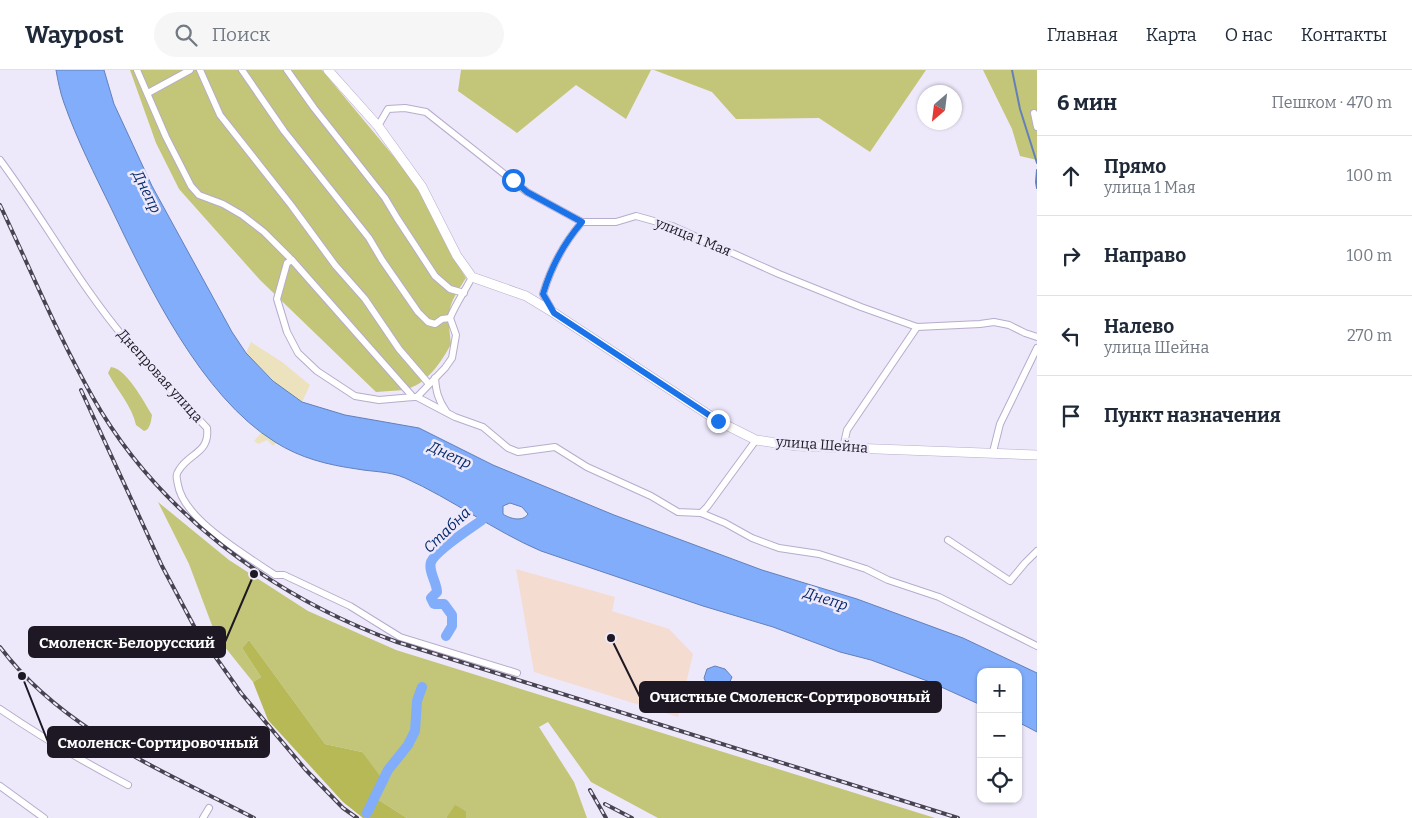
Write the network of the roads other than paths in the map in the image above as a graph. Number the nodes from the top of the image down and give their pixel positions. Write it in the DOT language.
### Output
graph roads {
  1 [pos="137,70"];
  2 [pos="190,70"];
  3 [pos="200,70"];
  4 [pos="242,70"];
  5 [pos="287,70"];
  6 [pos="328,70"];
  7 [pos="148,94"];
  8 [pos="1034,113"];
  9 [pos="378,126"];
  10 [pos="1037,127"];
  11 [pos="0,160"];
  12 [pos="582,222"];
  13 [pos="292,260"];
  14 [pos="472,277"];
  15 [pos="464,293"];
  16 [pos="554,313"];
  17 [pos="450,318"];
  18 [pos="918,327"];
  19 [pos="1037,337"];
  20 [pos="1037,348"];
  21 [pos="435,378"];
  22 [pos="429,384"];
  23 [pos="415,397"];
  24 [pos="446,412"];
  25 [pos="756,440"];
  26 [pos="843,448"];
  27 [pos="993,452"];
  28 [pos="1037,455"];
  29 [pos="701,513"];
  30 [pos="948,540"];
  31 [pos="1037,551"];
  32 [pos="1037,646"];
  33 [pos="517,673"];
  34 [pos="0,709"];
  35 [pos="128,785"];
  36 [pos="0,786"];
  37 [pos="209,808"];
  38 [pos="44,818"];
  39 [pos="203,818"];
  1 -- 7 [label="street"];
  2 -- 7 [label="street"];
  3 -- 22 [label="street"];
  4 -- 17 [label="street"];
  5 -- 15 [label="street"];
  6 -- 9 [label="street"];
  7 -- 13 [label="street"];
  8 -- 10 [label="street"];
  9 -- 12 [label="street, улица 1 Мая"];
  9 -- 14 [label="street"];
  11 -- 33 [label="street, Днепровая улица"];
  12 -- 16 [label="street"];
  12 -- 18 [label="street, улица 1 Мая"];
  13 -- 23 [label="street"];
  13 -- 23 [label="street"];
  14 -- 15 [label="street"];
  14 -- 16 [label="street, улица Шейна"];
  15 -- 17 [label="street"];
  16 -- 25 [label="street, улица Шейна"];
  17 -- 21 [label="street"];
  18 -- 19 [label="street, улица 1 Мая"];
  18 -- 26 [label="street"];
  20 -- 27 [label="street"];
  21 -- 22 [label="street"];
  21 -- 24 [label="street"];
  22 -- 23 [label="street"];
  23 -- 24 [label="street"];
  24 -- 29 [label="street"];
  25 -- 26 [label="street, улица Шейна"];
  25 -- 29 [label="street"];
  26 -- 27 [label="street, улица Шейна"];
  27 -- 28 [label="street, улица Шейна"];
  29 -- 32 [label="street"];
  30 -- 31 [label="street"];
  34 -- 35 [label="street"];
  36 -- 38 [label="street"];
  37 -- 39 [label="street"];
}
